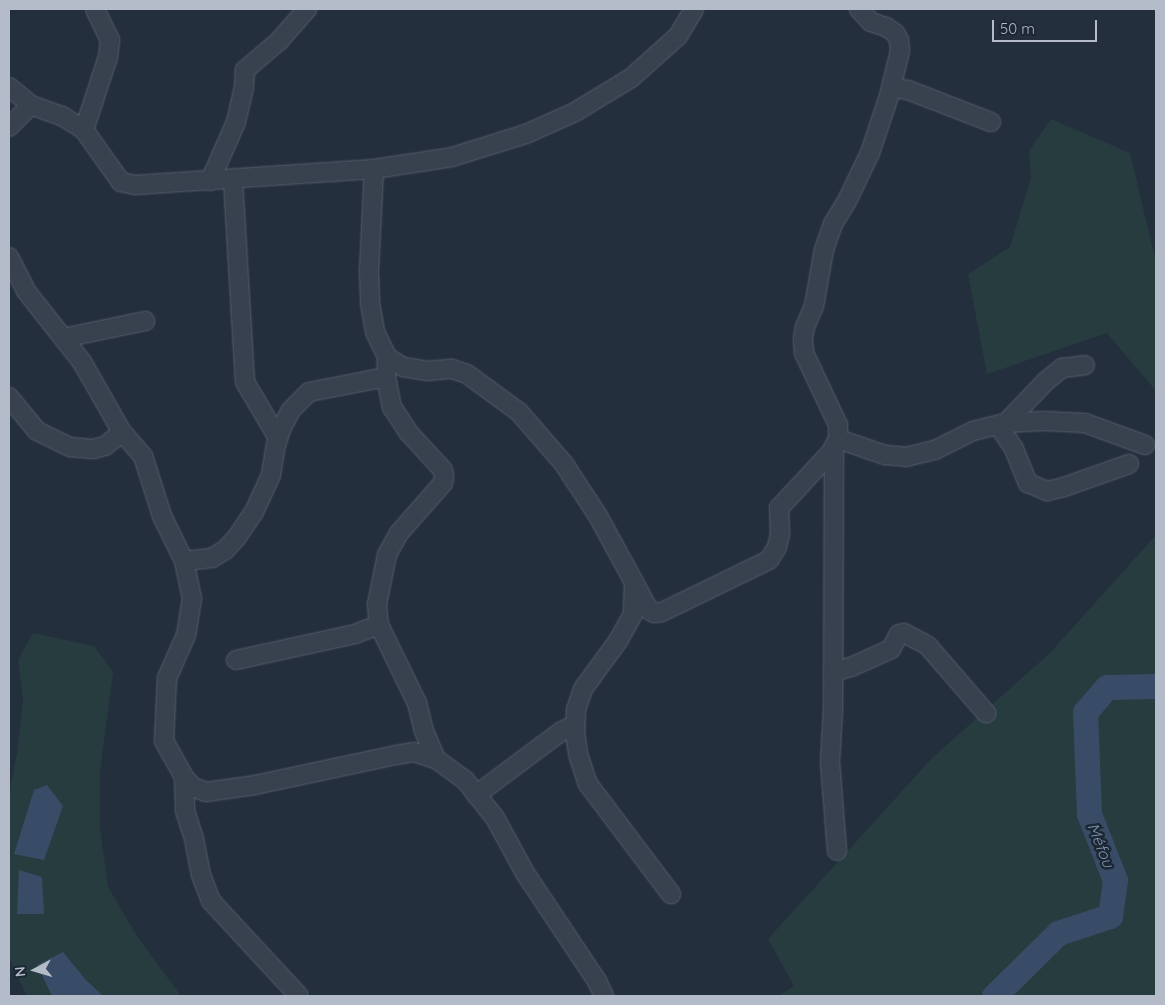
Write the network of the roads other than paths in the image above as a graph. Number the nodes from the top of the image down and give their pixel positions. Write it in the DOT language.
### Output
graph roads {
  1 [pos="95,9"];
  2 [pos="307,9"];
  3 [pos="694,9"];
  4 [pos="859,9"];
  5 [pos="9,87"];
  6 [pos="892,87"];
  7 [pos="31,105"];
  8 [pos="991,122"];
  9 [pos="9,127"];
  10 [pos="84,130"];
  11 [pos="374,169"];
  12 [pos="233,180"];
  13 [pos="210,181"];
  14 [pos="9,256"];
  15 [pos="145,321"];
  16 [pos="63,338"];
  17 [pos="387,357"];
  18 [pos="1085,365"];
  19 [pos="386,377"];
  20 [pos="9,398"];
  21 [pos="1002,424"];
  22 [pos="122,432"];
  23 [pos="278,438"];
  24 [pos="836,443"];
  25 [pos="1145,445"];
  26 [pos="1128,464"];
  27 [pos="184,562"];
  28 [pos="634,581"];
  29 [pos="380,625"];
  30 [pos="236,660"];
  31 [pos="833,672"];
  32 [pos="986,713"];
  33 [pos="575,725"];
  34 [pos="436,759"];
  35 [pos="184,778"];
  36 [pos="476,795"];
  37 [pos="837,851"];
  38 [pos="671,894"];
  39 [pos="299,996"];
  40 [pos="604,996"];
  1 -- 10 [label="street"];
  2 -- 13 [label="street"];
  3 -- 11 [label="street"];
  4 -- 6 [label="street"];
  5 -- 7 [label="street"];
  6 -- 8 [label="street"];
  6 -- 24 [label="street"];
  7 -- 9 [label="street"];
  7 -- 10 [label="street"];
  10 -- 13 [label="street"];
  11 -- 12 [label="street"];
  11 -- 17 [label="street"];
  12 -- 13 [label="street"];
  12 -- 23 [label="street"];
  14 -- 16 [label="street"];
  15 -- 16 [label="street"];
  16 -- 22 [label="street"];
  17 -- 19 [label="street"];
  17 -- 28 [label="street"];
  18 -- 21 [label="street"];
  19 -- 23 [label="street"];
  19 -- 29 [label="street"];
  20 -- 22 [label="street"];
  21 -- 24 [label="street"];
  21 -- 25 [label="street"];
  21 -- 26 [label="street"];
  22 -- 27 [label="street"];
  23 -- 27 [label="street"];
  24 -- 28 [label="street"];
  24 -- 31 [label="street"];
  27 -- 35 [label="street"];
  28 -- 33 [label="street"];
  29 -- 30 [label="street"];
  29 -- 34 [label="street"];
  31 -- 32 [label="street"];
  31 -- 37 [label="street"];
  33 -- 36 [label="street"];
  33 -- 38 [label="street"];
  34 -- 35 [label="street"];
  34 -- 36 [label="street"];
  35 -- 39 [label="street"];
  36 -- 40 [label="street"];
}
